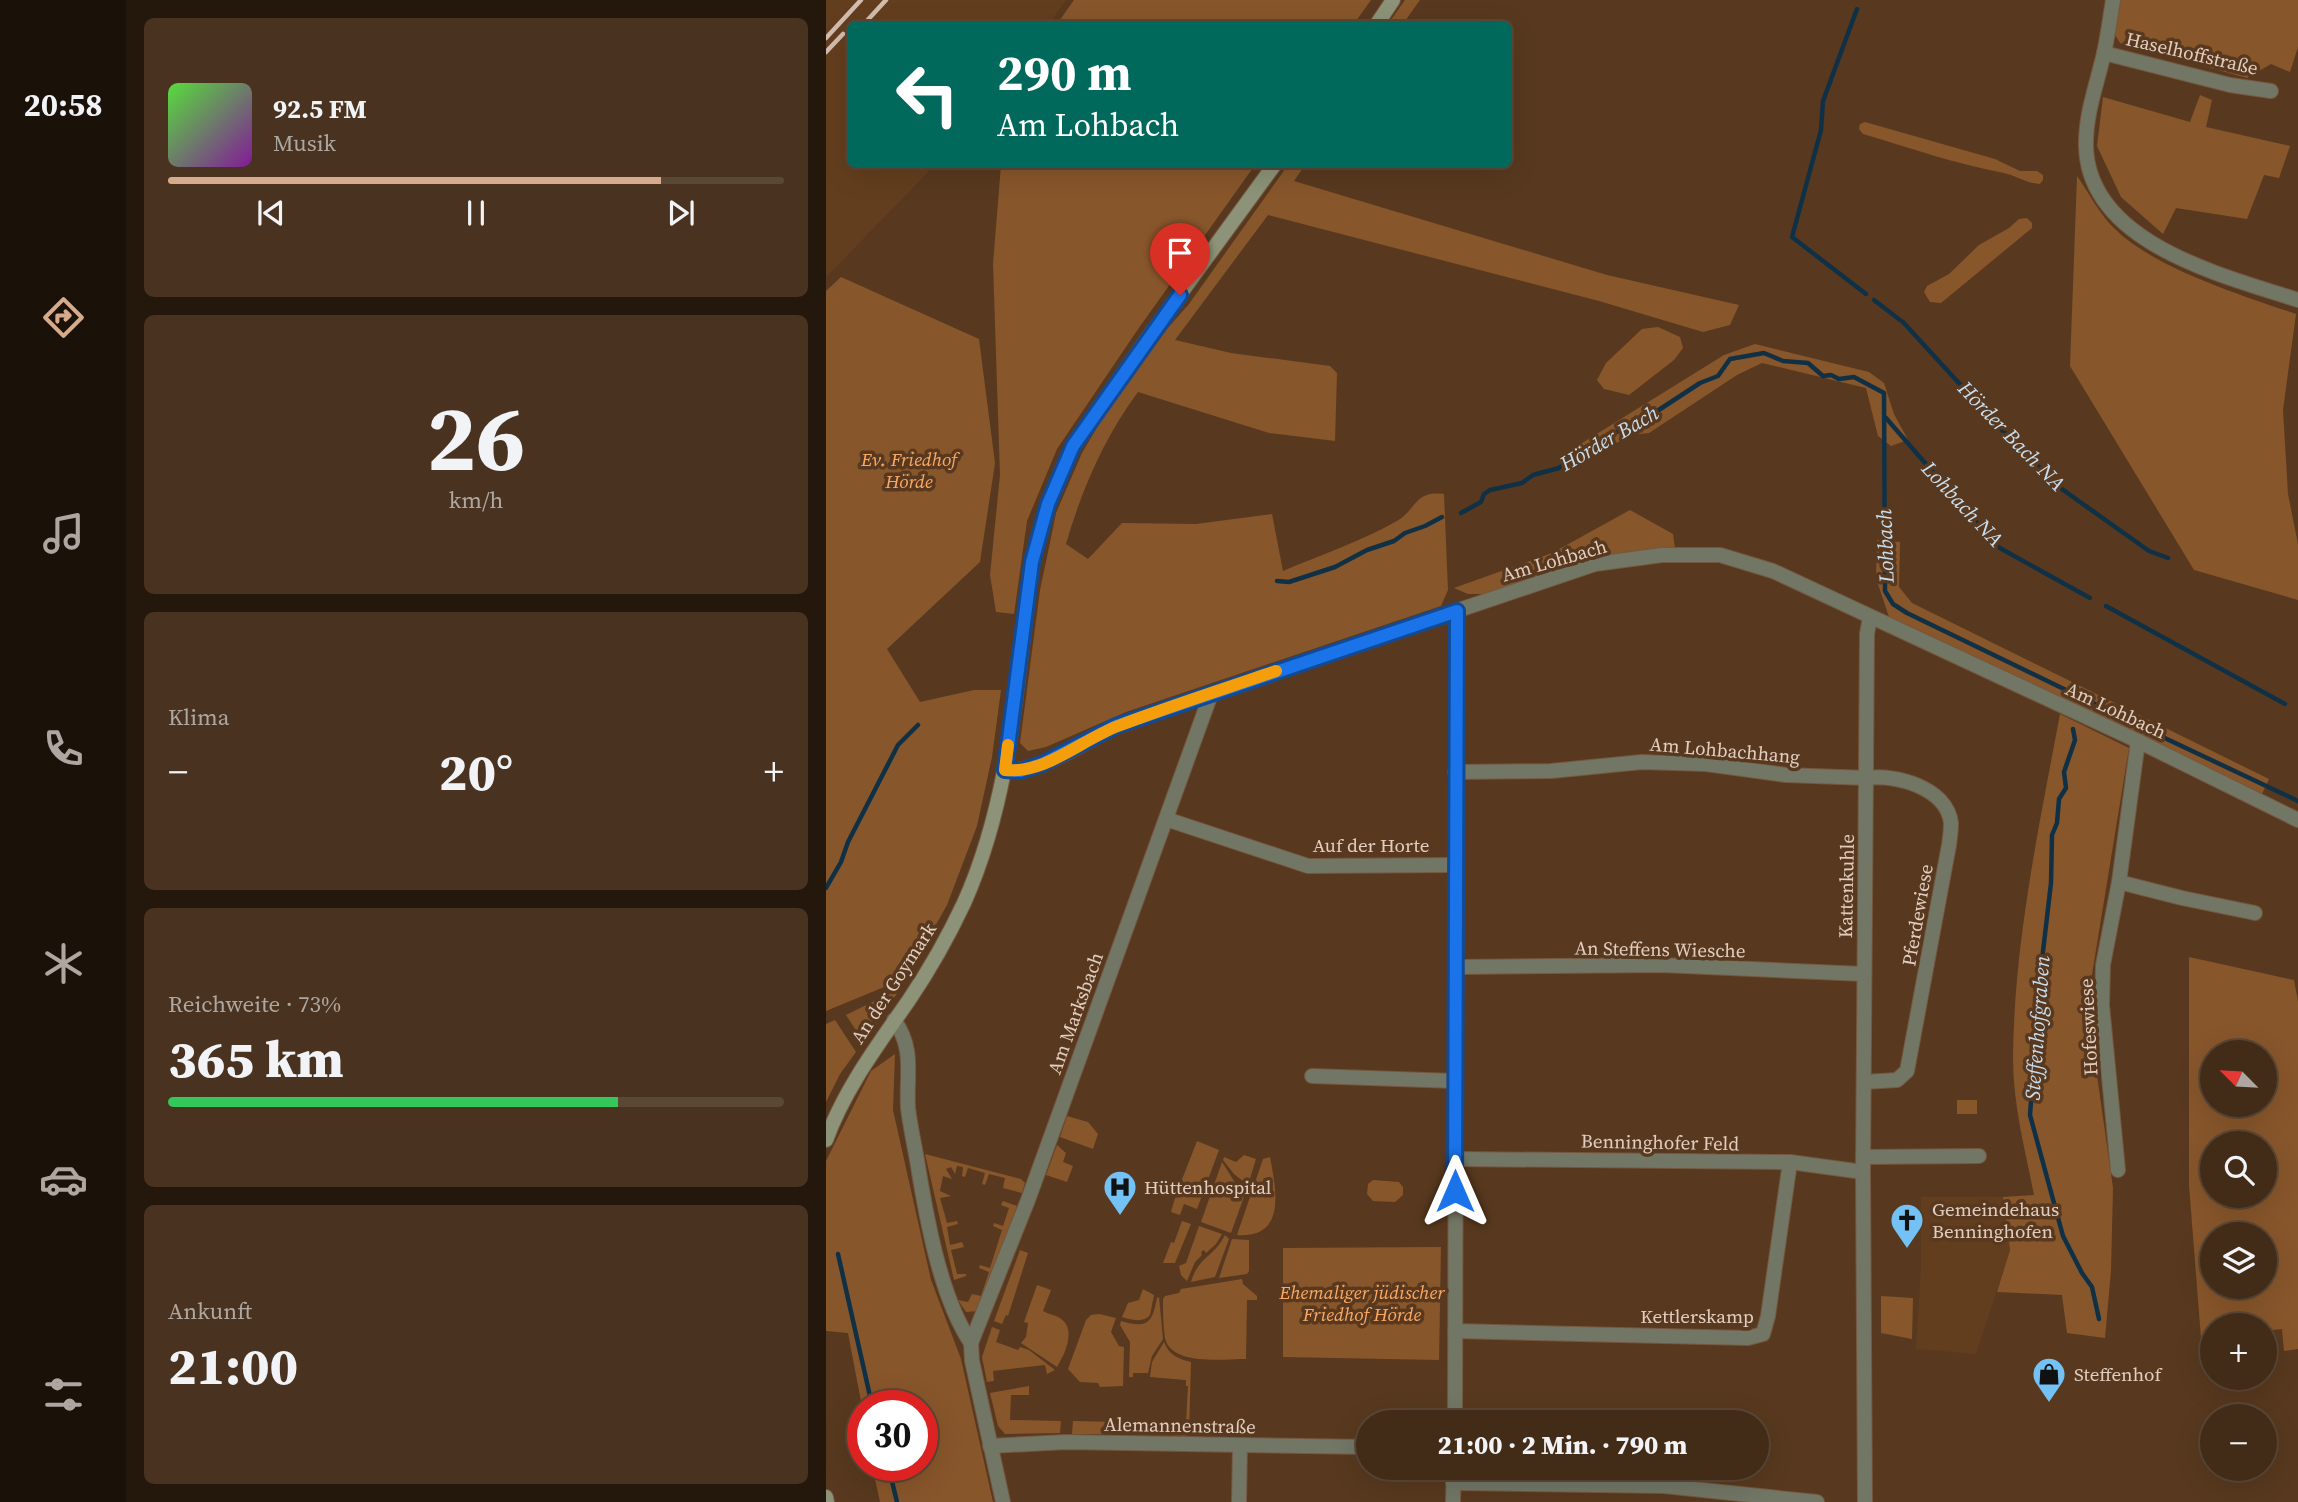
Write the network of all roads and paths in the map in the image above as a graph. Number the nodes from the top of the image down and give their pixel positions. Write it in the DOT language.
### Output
graph roads {
  1 [pos="1393,0"];
  2 [pos="2113,0"];
  3 [pos="1379,21"];
  4 [pos="2104,53"];
  5 [pos="2271,91"];
  6 [pos="1272,168"];
  7 [pos="2298,300"];
  8 [pos="1457,611"];
  9 [pos="1870,617"];
  10 [pos="1211,694"];
  11 [pos="2138,741"];
  12 [pos="1005,770"];
  13 [pos="1455,772"];
  14 [pos="1867,778"];
  15 [pos="1166,819"];
  16 [pos="2298,820"];
  17 [pos="1456,864"];
  18 [pos="2119,882"];
  19 [pos="2255,913"];
  20 [pos="1455,967"];
  21 [pos="1864,974"];
  22 [pos="894,1020"];
  23 [pos="1312,1076"];
  24 [pos="1455,1081"];
  25 [pos="1864,1082"];
  26 [pos="826,1140"];
  27 [pos="1979,1156"];
  28 [pos="1863,1157"];
  29 [pos="1455,1159"];
  30 [pos="1790,1161"];
  31 [pos="2118,1170"];
  32 [pos="1863,1172"];
  33 [pos="1455,1331"];
  34 [pos="971,1343"];
  35 [pos="1455,1410"];
  36 [pos="990,1446"];
  37 [pos="1240,1447"];
  38 [pos="1356,1447"];
  39 [pos="1454,1480"];
  40 [pos="1538,1480"];
  41 [pos="826,1497"];
  42 [pos="827,1502"];
  43 [pos="1003,1502"];
  44 [pos="1239,1502"];
  45 [pos="1453,1502"];
  46 [pos="1817,1502"];
  47 [pos="1865,1502"];
  1 -- 3 [label="main road"];
  2 -- 4 [label="street, Haselhoffstraße"];
  4 -- 5 [label="street, Haselhoffstraße"];
  4 -- 7 [label="street, Haselhoffstraße"];
  6 -- 12 [label="main road, An der Goymark"];
  8 -- 9 [label="street, Am Lohbach"];
  8 -- 10 [label="street, Am Lohbach"];
  8 -- 13 [label="street"];
  9 -- 11 [label="street, Am Lohbach"];
  9 -- 14 [label="street, Kattenkuhle"];
  10 -- 12 [label="street, Am Lohbach"];
  10 -- 15 [label="street, Am Marksbach"];
  11 -- 16 [label="street, Am Lohbach"];
  11 -- 18 [label="street, Hofeswiese"];
  12 -- 22 [label="main road, An der Goymark"];
  13 -- 14 [label="street, Am Lohbachhang"];
  13 -- 17 [label="street"];
  14 -- 21 [label="street, Kattenkuhle"];
  14 -- 25 [label="street, Pferdewiese"];
  15 -- 17 [label="street, Auf der Horte"];
  15 -- 34 [label="street, Am Marksbach"];
  17 -- 20 [label="street"];
  18 -- 19 [label="street"];
  18 -- 31 [label="street, Hofeswiese"];
  20 -- 21 [label="street, An Steffens Wiesche"];
  20 -- 24 [label="street"];
  21 -- 25 [label="street, Kattenkuhle"];
  22 -- 26 [label="main road, An der Goymark"];
  22 -- 34 [label="street, Am Marksbach"];
  23 -- 24 [label="street"];
  24 -- 29 [label="street"];
  25 -- 28 [label="street, Kattenkuhle"];
  27 -- 28 [label="street"];
  28 -- 32 [label="street, Kattenkuhle"];
  29 -- 30 [label="street, Benninghofer Feld"];
  29 -- 33 [label="street"];
  30 -- 32 [label="street, Benninghofer Feld"];
  30 -- 33 [label="street, Kettlerskamp"];
  32 -- 47 [label="street, Kattenkuhle"];
  33 -- 35 [label="street"];
  34 -- 36 [label="street, Am Marksbach"];
  36 -- 37 [label="street, Alemannenstraße"];
  36 -- 43 [label="street, Am Marksbach"];
  37 -- 38 [label="street, Alemannenstraße"];
  37 -- 44 [label="street"];
  39 -- 45 [label="street"];
  40 -- 46 [label="street"];
  41 -- 42 [label="main road"];
}
